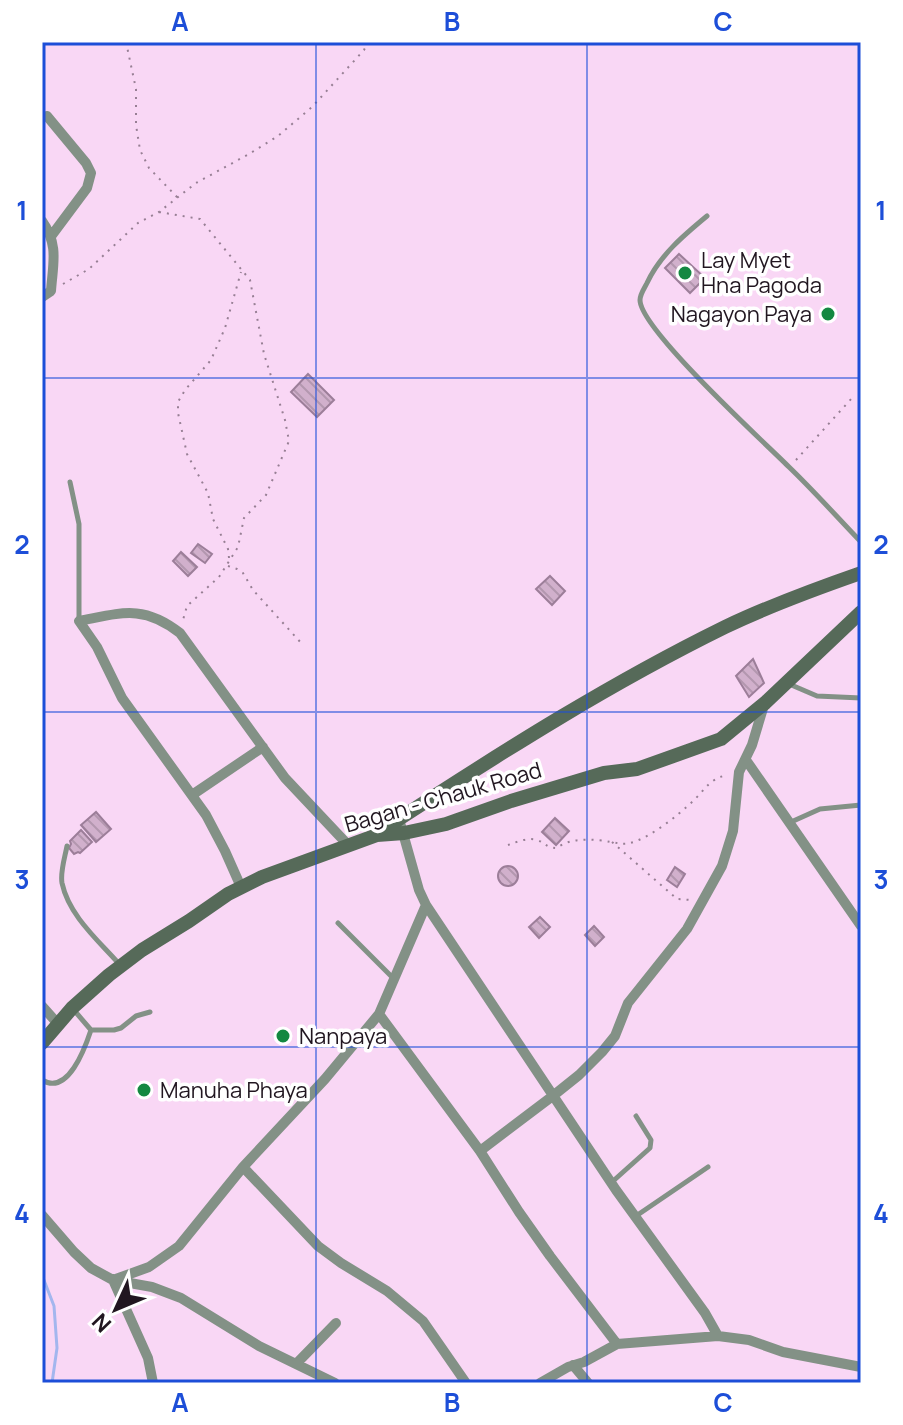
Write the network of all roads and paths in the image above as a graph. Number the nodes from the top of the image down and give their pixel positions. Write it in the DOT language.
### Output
graph roads {
  1 [pos="126,42"];
  2 [pos="368,42"];
  3 [pos="47,116"];
  4 [pos="178,198"];
  5 [pos="159,212"];
  6 [pos="707,216"];
  7 [pos="42,221"];
  8 [pos="52,235"];
  9 [pos="242,270"];
  10 [pos="46,294"];
  11 [pos="852,398"];
  12 [pos="790,467"];
  13 [pos="70,482"];
  14 [pos="861,542"];
  15 [pos="229,561"];
  16 [pos="226,566"];
  17 [pos="861,573"];
  18 [pos="861,612"];
  19 [pos="79,621"];
  20 [pos="180,633"];
  21 [pos="303,645"];
  22 [pos="786,683"];
  23 [pos="861,698"];
  24 [pos="765,703"];
  25 [pos="263,747"];
  26 [pos="746,760"];
  27 [pos="739,772"];
  28 [pos="192,795"];
  29 [pos="861,805"];
  30 [pos="790,822"];
  31 [pos="402,826"];
  32 [pos="611,842"];
  33 [pos="508,845"];
  34 [pos="67,846"];
  35 [pos="349,846"];
  36 [pos="241,887"];
  37 [pos="704,901"];
  38 [pos="426,905"];
  39 [pos="338,923"];
  40 [pos="861,926"];
  41 [pos="121,966"];
  42 [pos="393,978"];
  43 [pos="42,1006"];
  44 [pos="72,1008"];
  45 [pos="150,1012"];
  46 [pos="379,1014"];
  47 [pos="58,1024"];
  48 [pos="91,1030"];
  49 [pos="42,1043"];
  50 [pos="42,1080"];
  51 [pos="554,1095"];
  52 [pos="636,1116"];
  53 [pos="480,1151"];
  54 [pos="243,1167"];
  55 [pos="708,1167"];
  56 [pos="611,1183"];
  57 [pos="42,1215"];
  58 [pos="635,1217"];
  59 [pos="113,1280"];
  60 [pos="336,1323"];
  61 [pos="718,1336"];
  62 [pos="617,1344"];
  63 [pos="296,1364"];
  64 [pos="573,1365"];
  65 [pos="861,1367"];
  66 [pos="153,1383"];
  67 [pos="335,1383"];
  68 [pos="466,1383"];
  69 [pos="540,1383"];
  70 [pos="588,1383"];
  1 -- 4 [label="path"];
  2 -- 4 [label="path"];
  3 -- 8 [label="street"];
  4 -- 5 [label="path"];
  5 -- 9 [label="path"];
  5 -- 10 [label="path"];
  6 -- 12 [label="lane"];
  7 -- 8 [label="street"];
  8 -- 10 [label="street"];
  9 -- 15 [label="path"];
  9 -- 15 [label="path"];
  11 -- 12 [label="path"];
  12 -- 14 [label="lane"];
  13 -- 19 [label="lane"];
  15 -- 16 [label="path"];
  16 -- 20 [label="path"];
  16 -- 21 [label="path"];
  17 -- 31 [label="main road, Bagan - Chauk Road"];
  18 -- 22 [label="main road, Bagan - Chauk Road"];
  19 -- 20 [label="street"];
  19 -- 28 [label="street"];
  20 -- 25 [label="street"];
  22 -- 23 [label="lane"];
  22 -- 24 [label="main road, Bagan - Chauk Road"];
  24 -- 26 [label="street"];
  24 -- 31 [label="main road, Bagan - Chauk Road"];
  25 -- 28 [label="street"];
  25 -- 35 [label="street"];
  26 -- 27 [label="street"];
  26 -- 30 [label="street"];
  27 -- 32 [label="path"];
  27 -- 37 [label="street"];
  28 -- 36 [label="street"];
  29 -- 30 [label="lane"];
  30 -- 40 [label="street"];
  31 -- 35 [label="main road, Bagan - Chauk Road"];
  31 -- 38 [label="street"];
  32 -- 33 [label="path"];
  32 -- 37 [label="path"];
  34 -- 41 [label="lane"];
  35 -- 36 [label="main road, Bagan - Chauk Road"];
  36 -- 41 [label="main road, Bagan - Chauk Road"];
  37 -- 51 [label="street"];
  38 -- 42 [label="street"];
  38 -- 51 [label="street"];
  39 -- 42 [label="lane"];
  41 -- 44 [label="main road, Bagan - Chauk Road"];
  42 -- 46 [label="street"];
  43 -- 47 [label="street"];
  44 -- 47 [label="main road, Bagan - Chauk Road"];
  44 -- 48 [label="lane"];
  45 -- 48 [label="lane"];
  46 -- 53 [label="street"];
  46 -- 54 [label="street"];
  47 -- 49 [label="main road, Bagan - Chauk Road"];
  48 -- 50 [label="lane"];
  51 -- 53 [label="street"];
  51 -- 56 [label="street"];
  52 -- 56 [label="lane"];
  53 -- 62 [label="street"];
  54 -- 59 [label="street"];
  54 -- 68 [label="street"];
  55 -- 58 [label="lane"];
  56 -- 58 [label="street"];
  57 -- 59 [label="street"];
  58 -- 61 [label="street"];
  59 -- 63 [label="street"];
  59 -- 66 [label="street"];
  60 -- 63 [label="street"];
  61 -- 62 [label="street"];
  61 -- 65 [label="street"];
  62 -- 64 [label="street"];
  63 -- 67 [label="street"];
  64 -- 69 [label="street"];
  64 -- 70 [label="street"];
}
